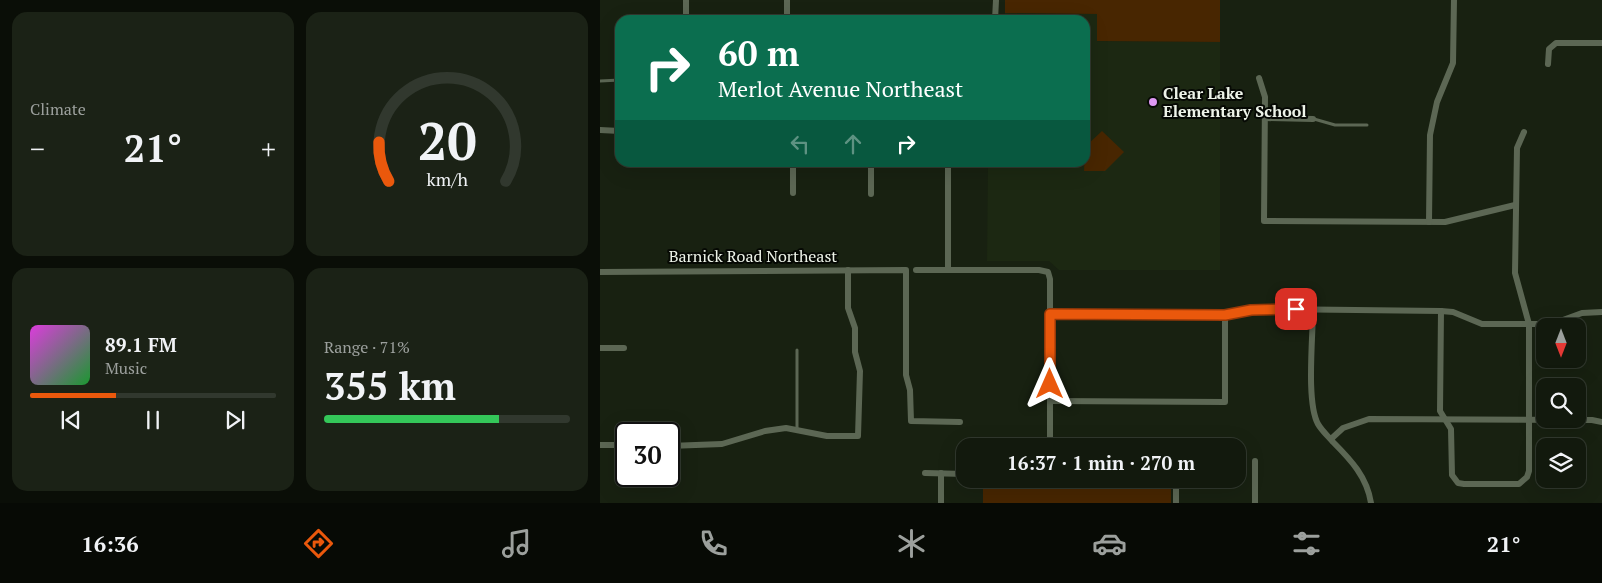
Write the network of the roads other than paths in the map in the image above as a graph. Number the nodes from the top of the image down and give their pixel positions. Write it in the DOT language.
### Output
graph roads {
  1 [pos="686,0"];
  2 [pos="787,0"];
  3 [pos="996,0"];
  4 [pos="1454,0"];
  5 [pos="686,15"];
  6 [pos="787,15"];
  7 [pos="996,15"];
  8 [pos="1602,43"];
  9 [pos="1548,64"];
  10 [pos="1259,78"];
  11 [pos="600,80"];
  12 [pos="615,80"];
  13 [pos="1264,118"];
  14 [pos="1313,119"];
  15 [pos="1367,125"];
  16 [pos="600,130"];
  17 [pos="615,131"];
  18 [pos="1524,132"];
  19 [pos="794,167"];
  20 [pos="871,167"];
  21 [pos="948,167"];
  22 [pos="793,193"];
  23 [pos="871,194"];
  24 [pos="1515,205"];
  25 [pos="1429,222"];
  26 [pos="948,269"];
  27 [pos="848,270"];
  28 [pos="916,270"];
  29 [pos="600,272"];
  30 [pos="1313,309"];
  31 [pos="1441,311"];
  32 [pos="1602,312"];
  33 [pos="1050,314"];
  34 [pos="1225,315"];
  35 [pos="1529,324"];
  36 [pos="600,348"];
  37 [pos="624,348"];
  38 [pos="797,350"];
  39 [pos="1050,401"];
  40 [pos="1445,420"];
  41 [pos="1529,420"];
  42 [pos="960,422"];
  43 [pos="1602,422"];
  44 [pos="797,429"];
  45 [pos="1050,438"];
  46 [pos="1331,439"];
  47 [pos="600,445"];
  48 [pos="615,445"];
  49 [pos="680,446"];
  50 [pos="1256,461"];
  51 [pos="925,473"];
  52 [pos="941,473"];
  53 [pos="956,474"];
  54 [pos="1176,488"];
  55 [pos="941,503"];
  56 [pos="1176,503"];
  57 [pos="1255,503"];
  58 [pos="1371,503"];
  1 -- 5 [label="street"];
  2 -- 6 [label="street"];
  3 -- 7 [label="street"];
  4 -- 25 [label="street"];
  8 -- 9 [label="street"];
  10 -- 13 [label="street"];
  11 -- 12 [label="lane"];
  13 -- 14 [label="street"];
  13 -- 25 [label="street"];
  14 -- 15 [label="lane"];
  16 -- 17 [label="street"];
  18 -- 24 [label="street"];
  19 -- 22 [label="street"];
  20 -- 23 [label="street"];
  21 -- 26 [label="street"];
  24 -- 25 [label="street"];
  24 -- 35 [label="street"];
  26 -- 28 [label="street"];
  26 -- 33 [label="street"];
  27 -- 29 [label="street, Barnick Road Northeast"];
  27 -- 42 [label="street, Barnick Road Northeast"];
  27 -- 44 [label="street"];
  30 -- 31 [label="street"];
  30 -- 34 [label="street"];
  30 -- 46 [label="street"];
  31 -- 35 [label="street"];
  31 -- 40 [label="street"];
  32 -- 35 [label="street"];
  33 -- 34 [label="street"];
  33 -- 39 [label="street"];
  34 -- 39 [label="street"];
  35 -- 41 [label="street"];
  36 -- 37 [label="street"];
  38 -- 44 [label="lane"];
  39 -- 45 [label="street"];
  40 -- 41 [label="street"];
  40 -- 41 [label="street"];
  40 -- 46 [label="street"];
  41 -- 43 [label="street"];
  44 -- 49 [label="street"];
  46 -- 58 [label="street"];
  47 -- 48 [label="street"];
  50 -- 57 [label="street"];
  51 -- 52 [label="street"];
  52 -- 53 [label="street"];
  52 -- 55 [label="street"];
  54 -- 56 [label="street"];
}
